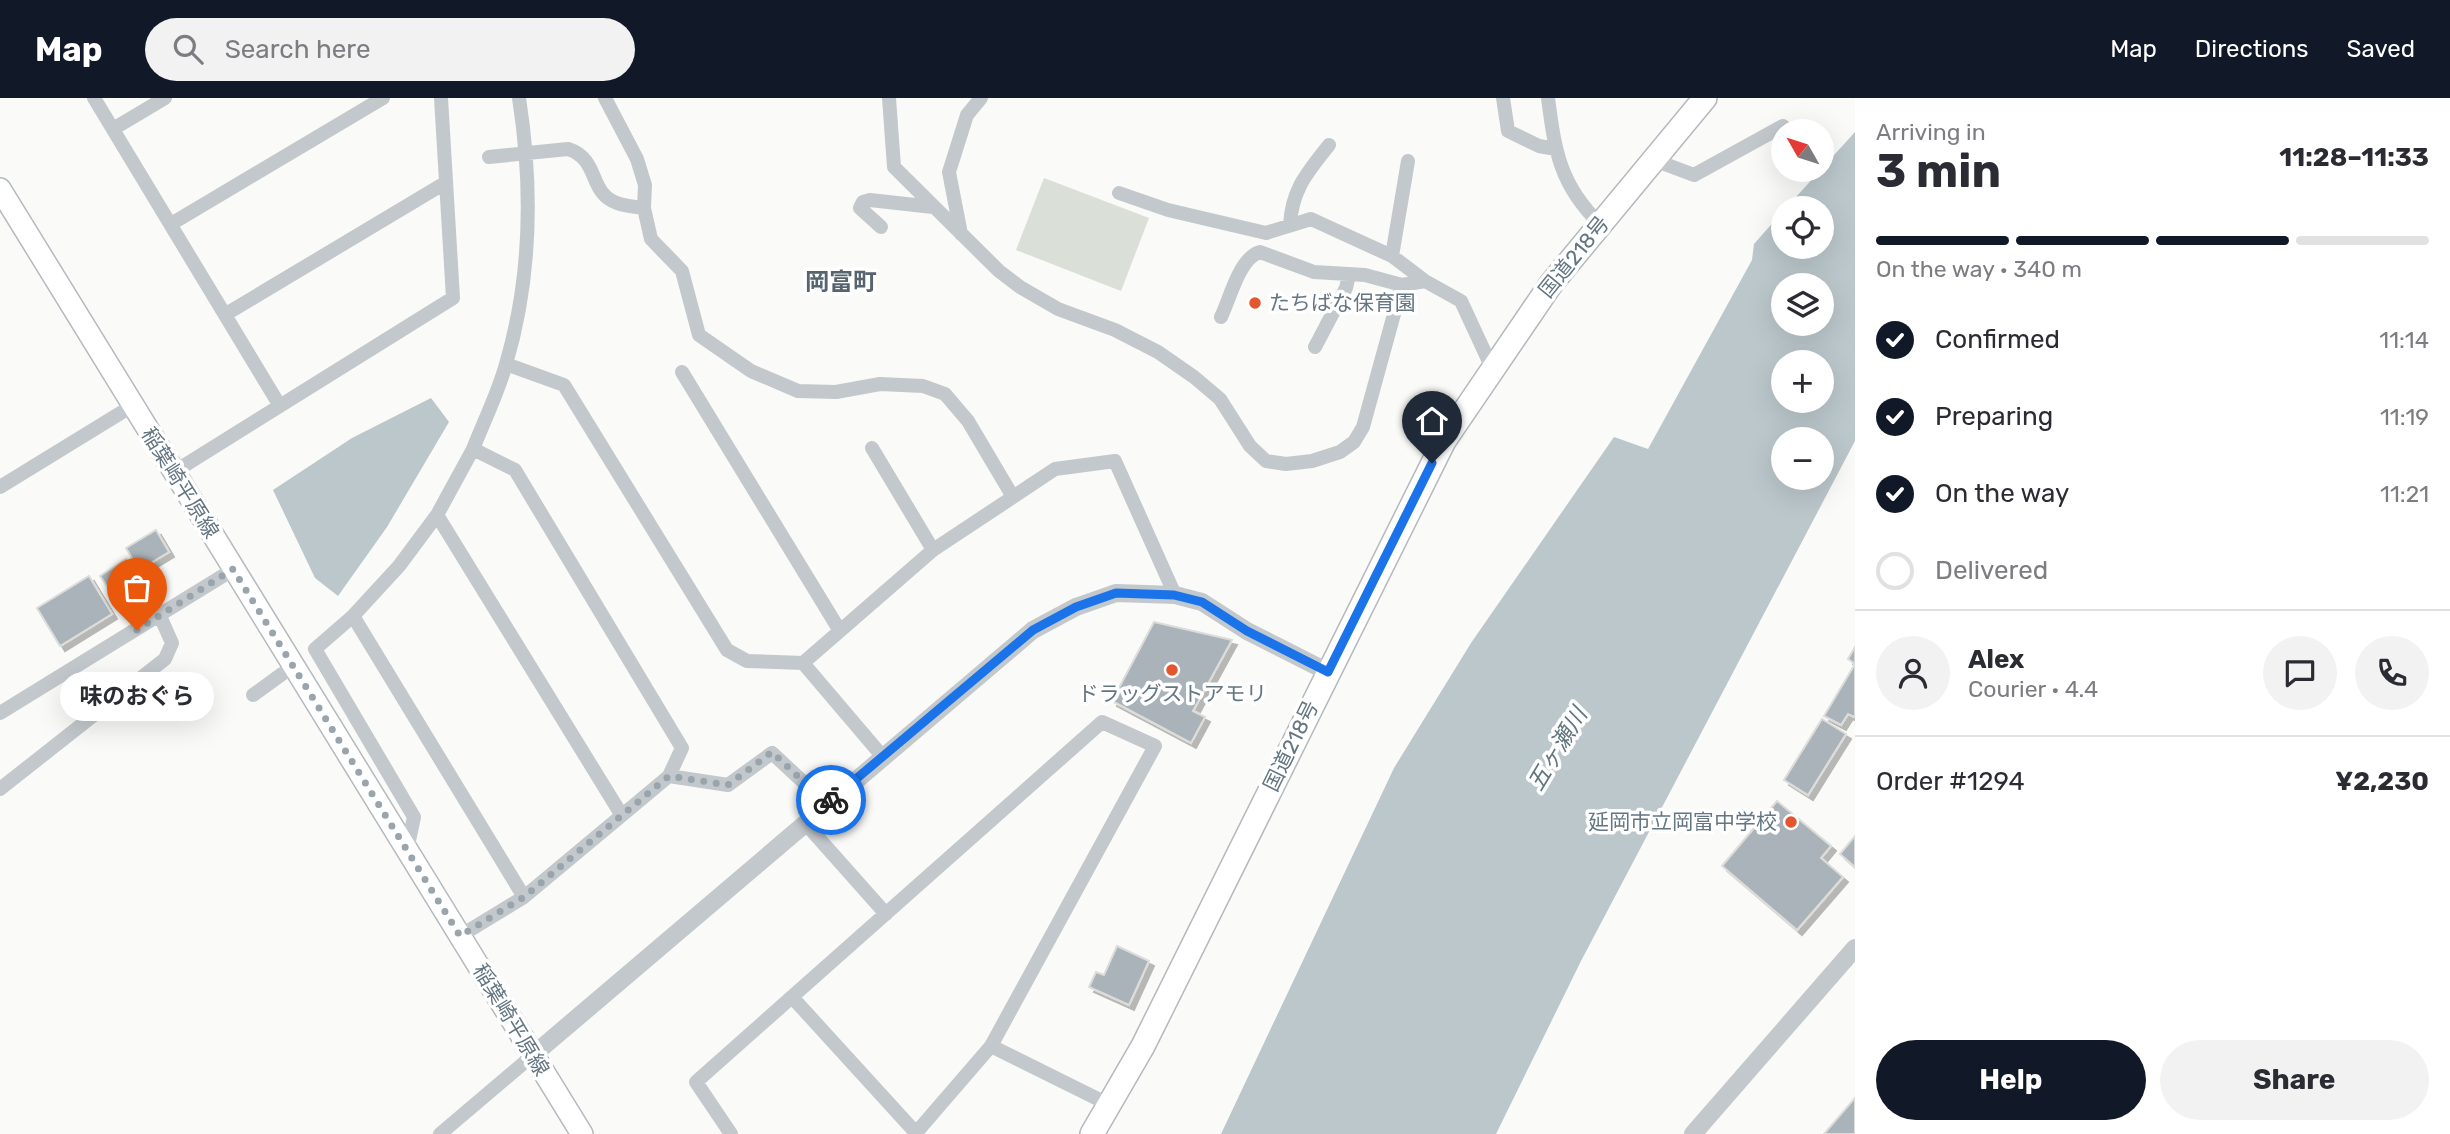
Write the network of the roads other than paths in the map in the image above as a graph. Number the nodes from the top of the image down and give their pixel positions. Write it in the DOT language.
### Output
graph roads {
  1 [pos="94,98"];
  2 [pos="164,98"];
  3 [pos="383,98"];
  4 [pos="440,98"];
  5 [pos="519,98"];
  6 [pos="605,98"];
  7 [pos="888,98"];
  8 [pos="981,98"];
  9 [pos="1503,98"];
  10 [pos="1548,98"];
  11 [pos="1699,103"];
  12 [pos="113,129"];
  13 [pos="1771,132"];
  14 [pos="1329,145"];
  15 [pos="1556,149"];
  16 [pos="528,154"];
  17 [pos="489,157"];
  18 [pos="1654,160"];
  19 [pos="1408,161"];
  20 [pos="445,183"];
  21 [pos="0,189"];
  22 [pos="1119,193"];
  23 [pos="933,207"];
  24 [pos="644,208"];
  25 [pos="171,224"];
  26 [pos="1600,224"];
  27 [pos="1290,225"];
  28 [pos="881,227"];
  29 [pos="961,234"];
  30 [pos="1392,256"];
  31 [pos="1349,275"];
  32 [pos="1425,281"];
  33 [pos="1402,285"];
  34 [pos="226,314"];
  35 [pos="1221,317"];
  36 [pos="1315,347"];
  37 [pos="506,364"];
  38 [pos="1492,368"];
  39 [pos="682,372"];
  40 [pos="132,406"];
  41 [pos="281,406"];
  42 [pos="872,448"];
  43 [pos="473,449"];
  44 [pos="174,472"];
  45 [pos="0,487"];
  46 [pos="1013,497"];
  47 [pos="437,515"];
  48 [pos="933,550"];
  49 [pos="233,569"];
  50 [pos="1174,595"];
  51 [pos="160,616"];
  52 [pos="354,616"];
  53 [pos="840,631"];
  54 [pos="803,663"];
  55 [pos="1328,672"];
  56 [pos="282,674"];
  57 [pos="253,695"];
  58 [pos="0,713"];
  59 [pos="883,757"];
  60 [pos="669,776"];
  61 [pos="0,789"];
  62 [pos="827,804"];
  63 [pos="621,814"];
  64 [pos="806,824"];
  65 [pos="407,850"];
  66 [pos="524,897"];
  67 [pos="886,914"];
  68 [pos="460,936"];
  69 [pos="1855,948"];
  70 [pos="792,997"];
  71 [pos="990,1046"];
  72 [pos="532,1056"];
  73 [pos="1110,1105"];
  74 [pos="440,1134"];
  75 [pos="582,1134"];
  76 [pos="731,1134"];
  77 [pos="916,1134"];
  78 [pos="1092,1134"];
  79 [pos="1693,1134"];
  1 -- 12 [label="street"];
  2 -- 12 [label="street"];
  3 -- 25 [label="street"];
  4 -- 20 [label="street"];
  5 -- 16 [label="street"];
  6 -- 24 [label="street"];
  7 -- 23 [label="street"];
  8 -- 29 [label="street"];
  9 -- 15 [label="street"];
  10 -- 15 [label="street"];
  11 -- 18 [label="highway, 国道218号"];
  12 -- 25 [label="street"];
  13 -- 18 [label="street"];
  14 -- 27 [label="street"];
  15 -- 26 [label="street"];
  16 -- 17 [label="street"];
  16 -- 24 [label="street"];
  16 -- 37 [label="street"];
  18 -- 26 [label="highway, 国道218号"];
  19 -- 30 [label="street"];
  20 -- 34 [label="street"];
  20 -- 41 [label="street"];
  21 -- 40 [label="main road, 稲葉崎平原線"];
  22 -- 27 [label="street"];
  23 -- 28 [label="street"];
  23 -- 29 [label="street"];
  24 -- 46 [label="street"];
  25 -- 34 [label="street"];
  26 -- 38 [label="highway, 国道218号"];
  27 -- 30 [label="street"];
  29 -- 33 [label="street"];
  30 -- 32 [label="street"];
  31 -- 33 [label="street"];
  31 -- 35 [label="street"];
  31 -- 36 [label="street"];
  32 -- 33 [label="street"];
  32 -- 38 [label="street"];
  34 -- 41 [label="street"];
  37 -- 43 [label="street"];
  37 -- 54 [label="street"];
  38 -- 55 [label="highway, 国道218号"];
  39 -- 53 [label="street"];
  40 -- 44 [label="main road, 稲葉崎平原線"];
  40 -- 45 [label="street"];
  41 -- 44 [label="street"];
  42 -- 48 [label="street"];
  43 -- 47 [label="street"];
  43 -- 60 [label="street"];
  44 -- 49 [label="main road, 稲葉崎平原線"];
  46 -- 48 [label="street"];
  46 -- 50 [label="street"];
  47 -- 52 [label="street"];
  47 -- 63 [label="street"];
  48 -- 53 [label="street"];
  49 -- 51 [label="street"];
  49 -- 65 [label="main road, 稲葉崎平原線"];
  50 -- 55 [label="street"];
  50 -- 59 [label="street"];
  51 -- 58 [label="street"];
  51 -- 61 [label="street"];
  52 -- 65 [label="street"];
  52 -- 66 [label="street"];
  53 -- 54 [label="street"];
  54 -- 59 [label="street"];
  55 -- 73 [label="highway, 国道218号"];
  56 -- 57 [label="street"];
  59 -- 62 [label="street"];
  60 -- 62 [label="street"];
  60 -- 63 [label="street"];
  62 -- 64 [label="street"];
  63 -- 66 [label="street"];
  64 -- 67 [label="street"];
  64 -- 72 [label="street"];
  65 -- 68 [label="main road, 稲葉崎平原線"];
  66 -- 68 [label="street"];
  67 -- 70 [label="street"];
  67 -- 71 [label="street"];
  68 -- 72 [label="main road, 稲葉崎平原線"];
  69 -- 79 [label="street"];
  70 -- 76 [label="street"];
  70 -- 77 [label="street"];
  71 -- 73 [label="street"];
  71 -- 77 [label="street"];
  72 -- 74 [label="street"];
  72 -- 75 [label="main road, 稲葉崎平原線"];
  73 -- 78 [label="highway, 国道218号"];
}
